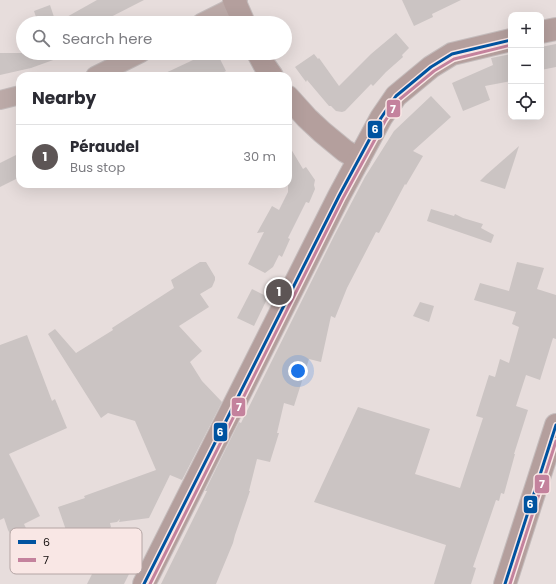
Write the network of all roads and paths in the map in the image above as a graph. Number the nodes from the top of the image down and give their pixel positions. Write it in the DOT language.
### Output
graph roads {
  1 [pos="235,1"];
  2 [pos="215,16"];
  3 [pos="241,16"];
  4 [pos="556,29"];
  5 [pos="544,31"];
  6 [pos="508,41"];
  7 [pos="127,60"];
  8 [pos="262,60"];
  9 [pos="103,72"];
  10 [pos="269,72"];
  11 [pos="16,96"];
  12 [pos="0,100"];
  13 [pos="292,101"];
  14 [pos="359,158"];
  15 [pos="556,425"];
  16 [pos="144,584"];
  17 [pos="505,584"];
  1 -- 2 [label="street"];
  1 -- 3 [label="main road"];
  4 -- 5 [label="main road"];
  6 -- 14 [label="main road"];
  7 -- 9 [label="street"];
  8 -- 10 [label="main road"];
  11 -- 12 [label="street"];
  13 -- 14 [label="main road"];
  14 -- 16 [label="main road"];
  15 -- 17 [label="main road"];
}
